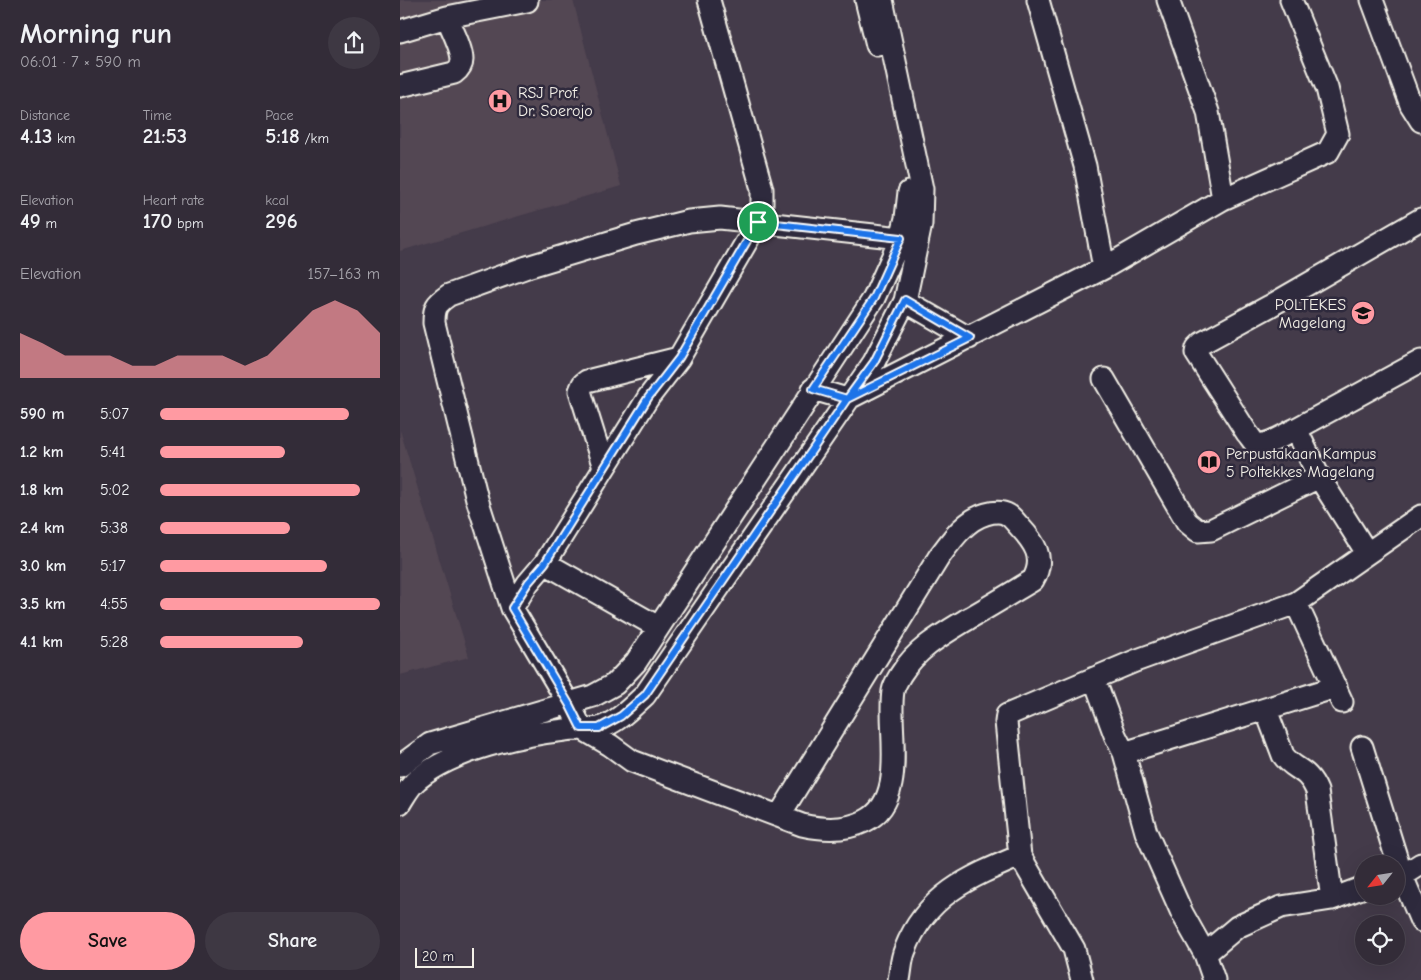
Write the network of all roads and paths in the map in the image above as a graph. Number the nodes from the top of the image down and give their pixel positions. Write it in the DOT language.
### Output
graph roads {
  1 [pos="709,0"];
  2 [pos="866,0"];
  3 [pos="882,0"];
  4 [pos="1038,0"];
  5 [pos="1168,0"];
  6 [pos="1291,0"];
  7 [pos="1372,0"];
  8 [pos="527,1"];
  9 [pos="469,7"];
  10 [pos="447,17"];
  11 [pos="400,31"];
  12 [pos="400,86"];
  13 [pos="1418,108"];
  14 [pos="1223,200"];
  15 [pos="1421,219"];
  16 [pos="758,222"];
  17 [pos="901,238"];
  18 [pos="1104,268"];
  19 [pos="905,300"];
  20 [pos="970,338"];
  21 [pos="679,358"];
  22 [pos="1421,361"];
  23 [pos="1104,379"];
  24 [pos="813,389"];
  25 [pos="847,399"];
  26 [pos="1296,429"];
  27 [pos="604,468"];
  28 [pos="1318,477"];
  29 [pos="1421,516"];
  30 [pos="1367,553"];
  31 [pos="545,563"];
  32 [pos="1296,603"];
  33 [pos="512,608"];
  34 [pos="658,627"];
  35 [pos="1094,678"];
  36 [pos="569,704"];
  37 [pos="1266,710"];
  38 [pos="581,728"];
  39 [pos="1362,747"];
  40 [pos="1124,753"];
  41 [pos="400,765"];
  42 [pos="400,803"];
  43 [pos="779,816"];
  44 [pos="1393,855"];
  45 [pos="1020,856"];
  46 [pos="1421,864"];
  47 [pos="1405,873"];
  48 [pos="1405,888"];
  49 [pos="1355,890"];
  50 [pos="1332,899"];
  51 [pos="1421,921"];
  52 [pos="1205,954"];
  53 [pos="899,980"];
  54 [pos="1082,980"];
  55 [pos="1214,980"];
  1 -- 16 [label="street"];
  2 -- 17 [label="street"];
  3 -- 19 [label="street"];
  4 -- 18 [label="street"];
  5 -- 14 [label="street"];
  6 -- 14 [label="street"];
  7 -- 13 [label="street"];
  8 -- 9 [label="street"];
  9 -- 10 [label="street"];
  10 -- 11 [label="street"];
  10 -- 12 [label="street"];
  14 -- 18 [label="street"];
  15 -- 26 [label="street"];
  16 -- 17 [label="street"];
  16 -- 21 [label="street"];
  16 -- 33 [label="street"];
  17 -- 24 [label="street"];
  18 -- 20 [label="street"];
  19 -- 20 [label="street"];
  19 -- 25 [label="street"];
  20 -- 25 [label="street"];
  21 -- 27 [label="street"];
  21 -- 27 [label="street"];
  22 -- 26 [label="street"];
  23 -- 28 [label="street"];
  24 -- 25 [label="street"];
  24 -- 34 [label="street"];
  25 -- 38 [label="street"];
  26 -- 28 [label="street"];
  27 -- 31 [label="street"];
  28 -- 30 [label="street"];
  29 -- 30 [label="street"];
  30 -- 32 [label="street"];
  31 -- 33 [label="street"];
  31 -- 34 [label="street"];
  32 -- 35 [label="street"];
  32 -- 37 [label="street"];
  33 -- 36 [label="street"];
  34 -- 36 [label="street"];
  35 -- 40 [label="street"];
  35 -- 45 [label="street"];
  36 -- 38 [label="street"];
  36 -- 41 [label="street"];
  37 -- 40 [label="street"];
  37 -- 50 [label="street"];
  38 -- 42 [label="street"];
  38 -- 43 [label="street"];
  39 -- 44 [label="street"];
  40 -- 52 [label="street"];
  43 -- 43 [label="street"];
  45 -- 53 [label="street"];
  45 -- 54 [label="street"];
  46 -- 47 [label="street"];
  48 -- 51 [label="street"];
  49 -- 50 [label="street"];
  50 -- 52 [label="street"];
  52 -- 55 [label="street"];
}
